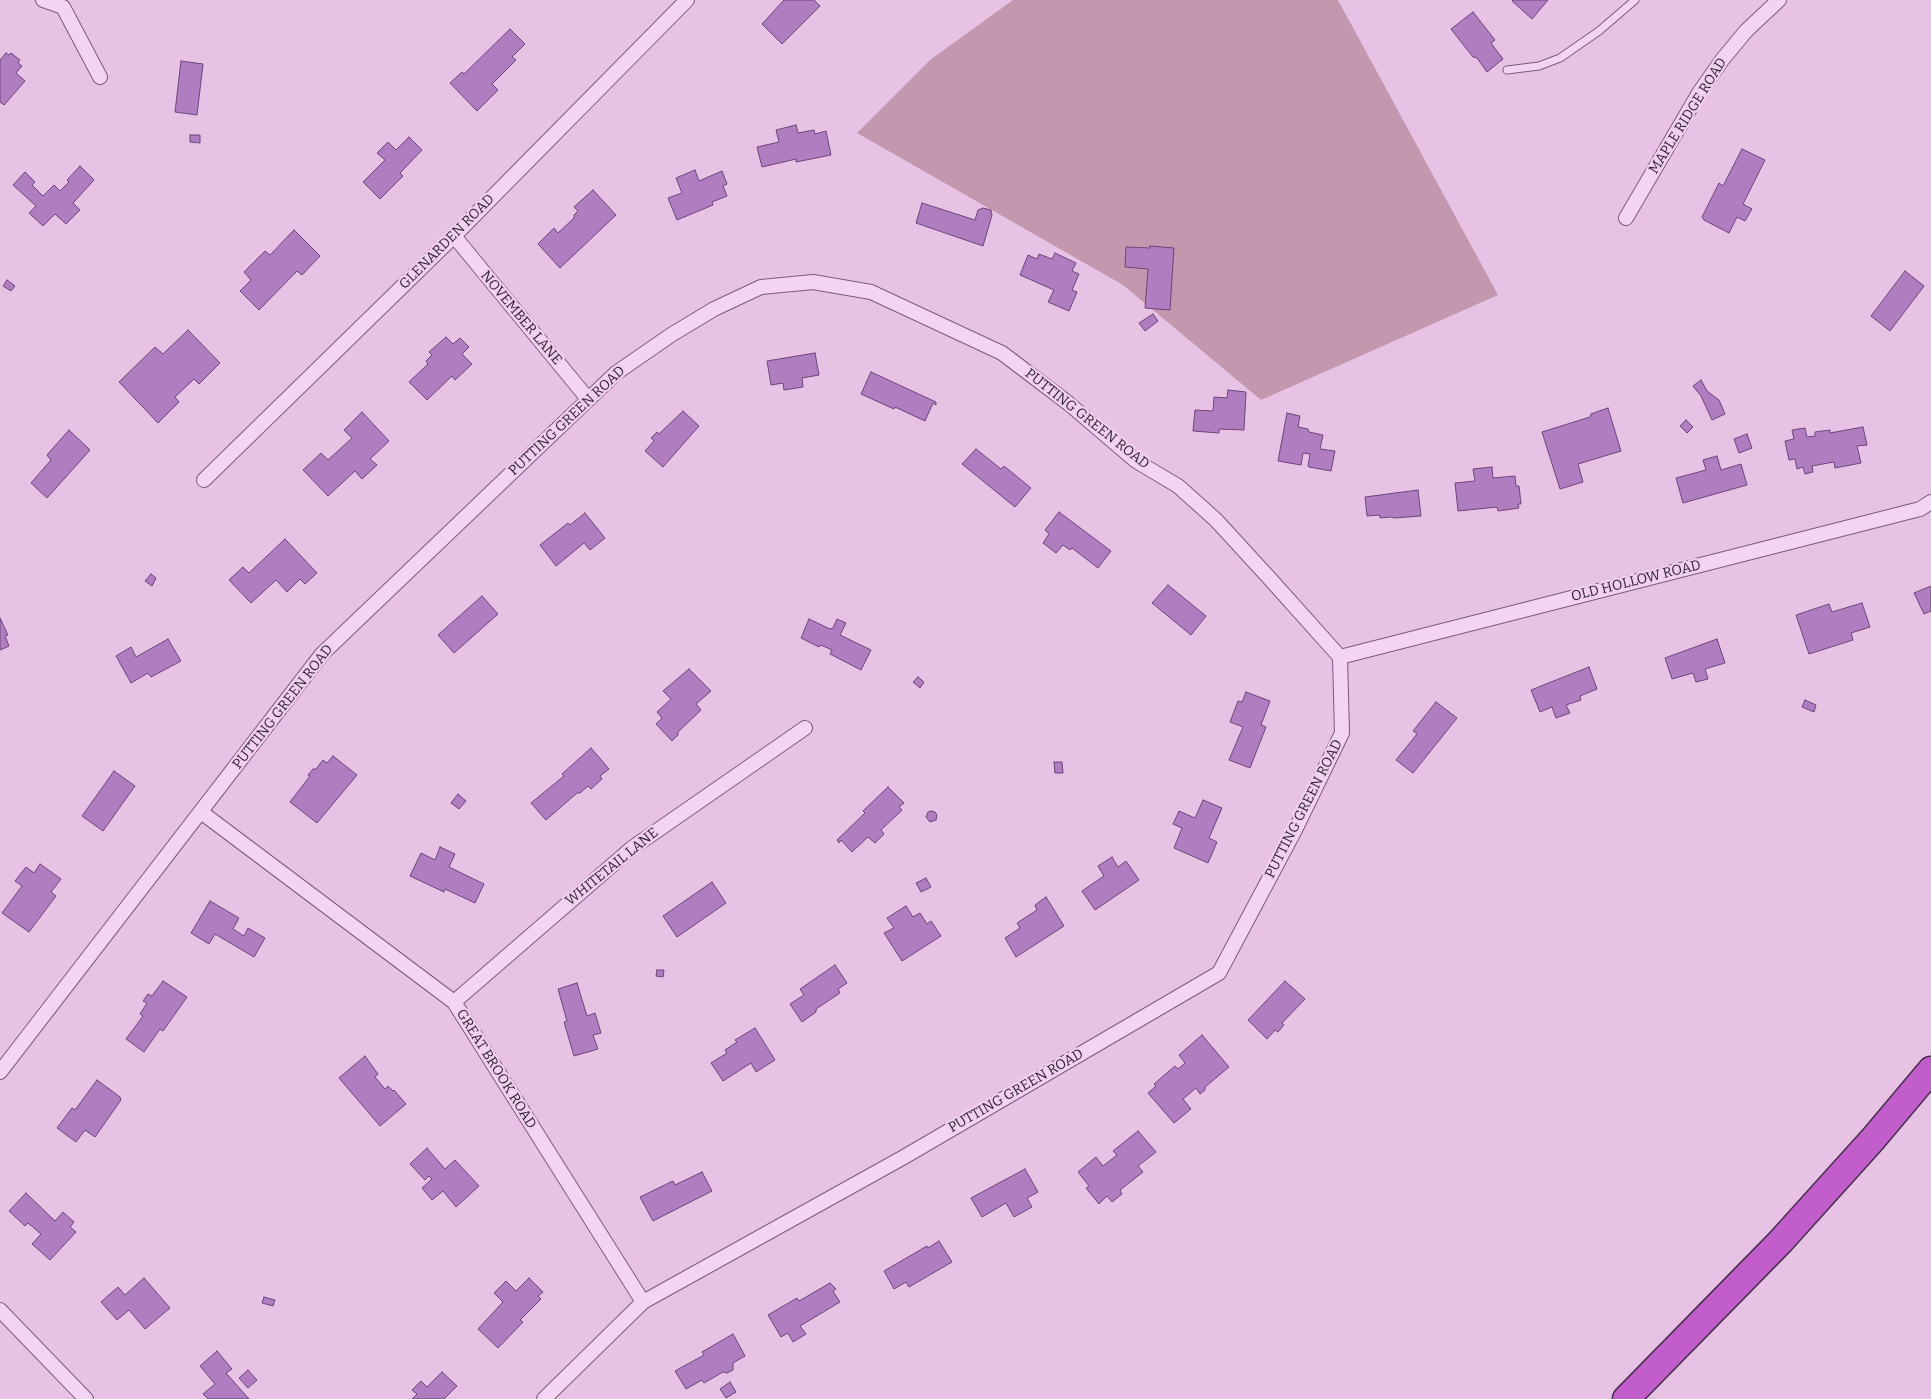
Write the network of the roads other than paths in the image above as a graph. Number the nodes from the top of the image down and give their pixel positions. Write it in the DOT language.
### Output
graph roads {
  1 [pos="44,0"];
  2 [pos="687,0"];
  3 [pos="1635,0"];
  4 [pos="1779,0"];
  5 [pos="1508,70"];
  6 [pos="100,77"];
  7 [pos="1626,218"];
  8 [pos="454,236"];
  9 [pos="588,398"];
  10 [pos="204,480"];
  11 [pos="1931,502"];
  12 [pos="1340,657"];
  13 [pos="805,728"];
  14 [pos="201,812"];
  15 [pos="454,1002"];
  16 [pos="1931,1070"];
  17 [pos="0,1072"];
  18 [pos="643,1302"];
  19 [pos="0,1310"];
  20 [pos="86,1399"];
  21 [pos="544,1399"];
  22 [pos="1626,1399"];
  1 -- 6 [label="street"];
  2 -- 8 [label="street, GLENARDEN ROAD"];
  3 -- 5 [label="lane"];
  4 -- 7 [label="street, MAPLE RIDGE ROAD"];
  8 -- 9 [label="street, NOVEMBER LANE"];
  8 -- 10 [label="street, GLENARDEN ROAD"];
  9 -- 12 [label="street, PUTTING GREEN ROAD"];
  9 -- 14 [label="street, PUTTING GREEN ROAD"];
  11 -- 12 [label="street, OLD HOLLOW ROAD"];
  12 -- 18 [label="street, PUTTING GREEN ROAD"];
  13 -- 15 [label="street, WHITETAIL LANE"];
  14 -- 15 [label="street, GREAT BROOK ROAD"];
  14 -- 17 [label="street, PUTTING GREEN ROAD"];
  15 -- 18 [label="street, GREAT BROOK ROAD"];
  16 -- 22 [label="highway"];
  18 -- 21 [label="street, PUTTING GREEN ROAD"];
  19 -- 20 [label="street"];
}
